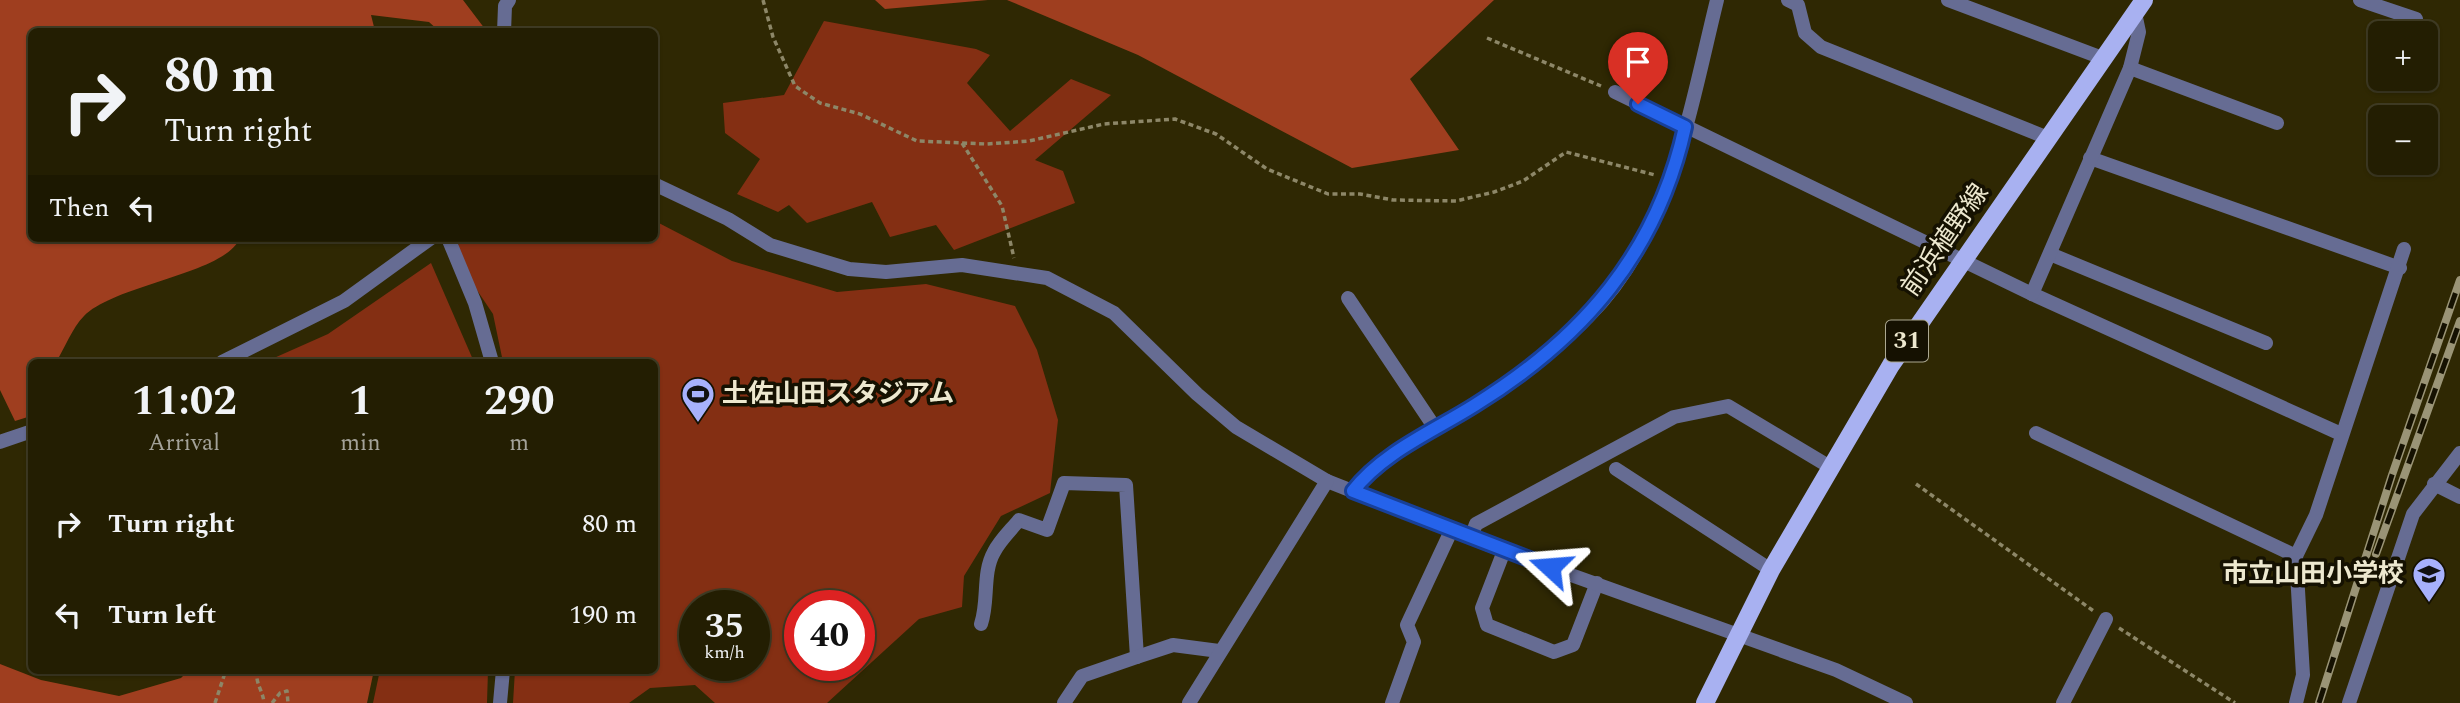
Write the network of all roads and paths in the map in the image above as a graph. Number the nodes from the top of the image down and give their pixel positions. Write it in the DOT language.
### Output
graph roads {
  1 [pos="509,0"];
  2 [pos="763,0"];
  3 [pos="1717,0"];
  4 [pos="1788,0"];
  5 [pos="1948,0"];
  6 [pos="2360,0"];
  7 [pos="2139,7"];
  8 [pos="2416,19"];
  9 [pos="504,28"];
  10 [pos="1487,38"];
  11 [pos="2105,59"];
  12 [pos="2130,68"];
  13 [pos="1615,92"];
  14 [pos="2277,123"];
  15 [pos="1685,127"];
  16 [pos="2048,138"];
  17 [pos="962,143"];
  18 [pos="2090,158"];
  19 [pos="1670,179"];
  20 [pos="658,186"];
  21 [pos="425,242"];
  22 [pos="450,242"];
  23 [pos="2404,249"];
  24 [pos="2050,254"];
  25 [pos="1962,260"];
  26 [pos="2400,268"];
  27 [pos="1017,274"];
  28 [pos="2032,294"];
  29 [pos="1348,298"];
  30 [pos="2266,343"];
  31 [pos="228,359"];
  32 [pos="491,359"];
  33 [pos="1436,428"];
  34 [pos="28,432"];
  35 [pos="2036,433"];
  36 [pos="2341,434"];
  37 [pos="0,442"];
  38 [pos="2460,453"];
  39 [pos="1830,467"];
  40 [pos="1616,469"];
  41 [pos="1327,481"];
  42 [pos="1916,484"];
  43 [pos="2434,484"];
  44 [pos="1353,491"];
  45 [pos="2460,497"];
  46 [pos="1451,531"];
  47 [pos="1471,537"];
  48 [pos="1504,551"];
  49 [pos="2296,556"];
  50 [pos="1771,570"];
  51 [pos="1597,583"];
  52 [pos="2106,619"];
  53 [pos="981,624"];
  54 [pos="1738,635"];
  55 [pos="1219,651"];
  56 [pos="1137,657"];
  57 [pos="225,674"];
  58 [pos="256,674"];
  59 [pos="503,674"];
  60 [pos="215,703"];
  61 [pos="264,703"];
  62 [pos="272,703"];
  63 [pos="288,703"];
  64 [pos="500,703"];
  65 [pos="1064,703"];
  66 [pos="1189,703"];
  67 [pos="1392,703"];
  68 [pos="1705,703"];
  69 [pos="1906,703"];
  70 [pos="2063,703"];
  71 [pos="2235,703"];
  72 [pos="2296,703"];
  73 [pos="2349,703"];
  1 -- 9 [label="street"];
  2 -- 17 [label="path"];
  3 -- 15 [label="street"];
  4 -- 16 [label="street"];
  5 -- 11 [label="street"];
  6 -- 8 [label="street"];
  7 -- 11 [label="main road, 前浜植野線 / 31"];
  7 -- 12 [label="street"];
  10 -- 13 [label="path"];
  11 -- 16 [label="main road, 前浜植野線 / 31"];
  12 -- 14 [label="street"];
  12 -- 18 [label="street"];
  13 -- 15 [label="street"];
  15 -- 19 [label="street"];
  15 -- 25 [label="street"];
  16 -- 25 [label="main road, 前浜植野線 / 31"];
  17 -- 19 [label="path"];
  17 -- 27 [label="path"];
  18 -- 24 [label="street"];
  18 -- 26 [label="street"];
  19 -- 33 [label="street"];
  20 -- 27 [label="street"];
  21 -- 31 [label="street"];
  22 -- 32 [label="street"];
  23 -- 26 [label="street"];
  24 -- 28 [label="street"];
  24 -- 30 [label="street"];
  25 -- 28 [label="street"];
  25 -- 39 [label="main road, 前浜植野線 / 31"];
  26 -- 36 [label="street"];
  27 -- 41 [label="street"];
  28 -- 36 [label="street"];
  29 -- 33 [label="street"];
  33 -- 44 [label="street"];
  34 -- 37 [label="street"];
  35 -- 49 [label="street"];
  36 -- 49 [label="street"];
  38 -- 43 [label="street"];
  39 -- 47 [label="street"];
  39 -- 50 [label="main road, 前浜植野線 / 31"];
  40 -- 50 [label="street"];
  41 -- 44 [label="street"];
  41 -- 55 [label="street"];
  42 -- 52 [label="path"];
  43 -- 45 [label="street"];
  43 -- 73 [label="street"];
  44 -- 46 [label="street"];
  46 -- 47 [label="street"];
  46 -- 67 [label="street"];
  47 -- 48 [label="street"];
  48 -- 51 [label="street"];
  48 -- 51 [label="street"];
  49 -- 72 [label="street"];
  50 -- 54 [label="main road, 前浜植野線 / 31"];
  51 -- 54 [label="street"];
  52 -- 70 [label="street"];
  52 -- 71 [label="path"];
  53 -- 56 [label="street"];
  54 -- 68 [label="main road, 前浜植野線 / 31"];
  54 -- 69 [label="street"];
  55 -- 56 [label="street"];
  55 -- 66 [label="street"];
  56 -- 65 [label="street"];
  57 -- 60 [label="path"];
  58 -- 61 [label="path"];
  59 -- 64 [label="street"];
  62 -- 63 [label="path"];
}
